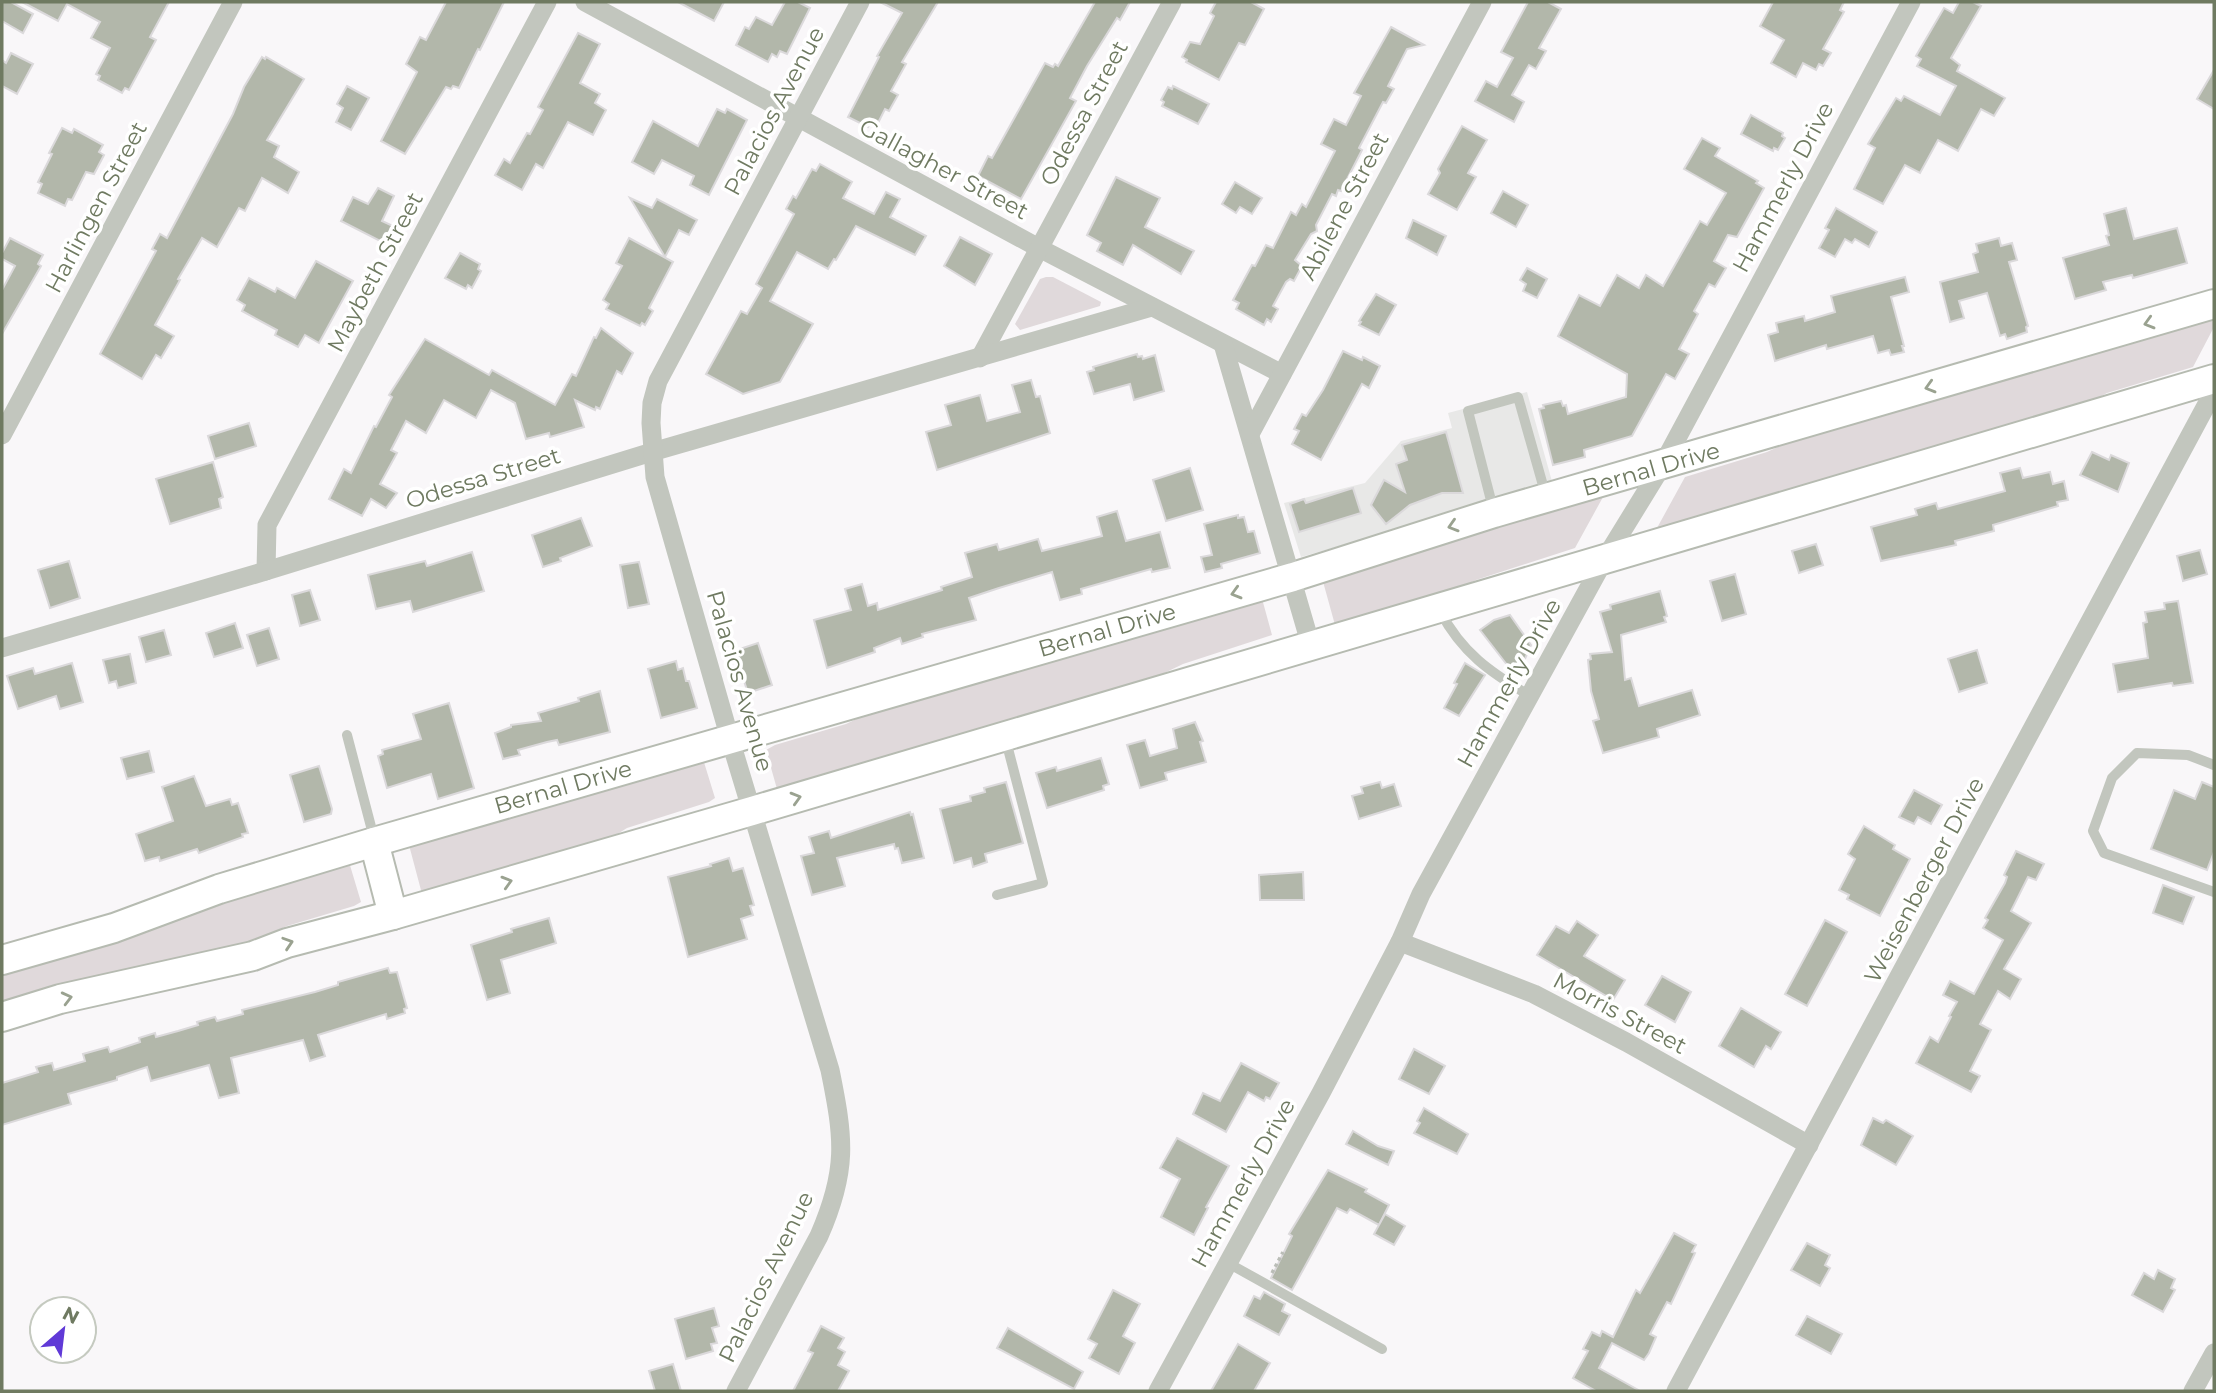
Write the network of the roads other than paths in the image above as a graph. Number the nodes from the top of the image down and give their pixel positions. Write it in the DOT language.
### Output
graph roads {
  1 [pos="233,2"];
  2 [pos="547,2"];
  3 [pos="586,2"];
  4 [pos="860,2"];
  5 [pos="1172,2"];
  6 [pos="1482,2"];
  7 [pos="1910,2"];
  8 [pos="797,117"];
  9 [pos="1039,248"];
  10 [pos="2214,304"];
  11 [pos="1152,307"];
  12 [pos="1223,344"];
  13 [pos="980,358"];
  14 [pos="1282,374"];
  15 [pos="2214,379"];
  16 [pos="2214,391"];
  17 [pos="1250,434"];
  18 [pos="2,435"];
  19 [pos="652,452"];
  20 [pos="1662,466"];
  21 [pos="1547,500"];
  22 [pos="1494,513"];
  23 [pos="1603,562"];
  24 [pos="267,571"];
  25 [pos="1293,577"];
  26 [pos="1439,607"];
  27 [pos="1311,646"];
  28 [pos="2,648"];
  29 [pos="1530,696"];
  30 [pos="347,735"];
  31 [pos="1005,736"];
  32 [pos="730,739"];
  33 [pos="2214,765"];
  34 [pos="752,811"];
  35 [pos="374,842"];
  36 [pos="2214,892"];
  37 [pos="997,895"];
  38 [pos="393,915"];
  39 [pos="1400,942"];
  40 [pos="2,960"];
  41 [pos="2,1017"];
  42 [pos="1809,1145"];
  43 [pos="1228,1263"];
  44 [pos="1382,1349"];
  45 [pos="2214,1353"];
  46 [pos="736,1391"];
  47 [pos="1158,1391"];
  48 [pos="1676,1391"];
  49 [pos="2193,1391"];
  1 -- 18 [label="street, Harlingen Street"];
  2 -- 24 [label="street, Maybeth Street"];
  3 -- 8 [label="street, Gallagher Street"];
  4 -- 8 [label="street, Palacios Avenue"];
  5 -- 9 [label="street, Odessa Street"];
  6 -- 14 [label="street, Abilene Street"];
  7 -- 20 [label="street, Hammerly Drive"];
  8 -- 9 [label="street, Gallagher Street"];
  8 -- 19 [label="street, Palacios Avenue"];
  9 -- 11 [label="street, Gallagher Street"];
  9 -- 13 [label="street, Odessa Street"];
  10 -- 20 [label="street, Bernal Drive, one-way"];
  11 -- 12 [label="street, Gallagher Street"];
  11 -- 13 [label="street, Odessa Street"];
  12 -- 14 [label="street, Gallagher Street"];
  12 -- 17 [label="street"];
  13 -- 19 [label="street, Odessa Street"];
  14 -- 17 [label="street, Abilene Street"];
  15 -- 23 [label="street"];
  16 -- 42 [label="street, Weisenberger Drive"];
  17 -- 25 [label="street"];
  19 -- 24 [label="street, Odessa Street"];
  19 -- 32 [label="street, Palacios Avenue"];
  20 -- 21 [label="street, Bernal Drive"];
  20 -- 23 [label="street, Hammerly Drive"];
  21 -- 22 [label="street, Bernal Drive"];
  21 -- 22 [label="lane"];
  22 -- 25 [label="street, Bernal Drive, one-way"];
  23 -- 26 [label="street"];
  23 -- 29 [label="street, Hammerly Drive"];
  24 -- 28 [label="street, Odessa Street"];
  25 -- 27 [label="street"];
  25 -- 32 [label="street, Bernal Drive, one-way"];
  26 -- 27 [label="street"];
  26 -- 29 [label="lane"];
  27 -- 31 [label="street"];
  29 -- 39 [label="street, Hammerly Drive"];
  30 -- 35 [label="lane"];
  34 -- 31 [label="street, one-way"];
  31 -- 37 [label="lane"];
  32 -- 34 [label="street, Palacios Avenue"];
  32 -- 35 [label="street, Bernal Drive"];
  33 -- 36 [label="lane"];
  38 -- 34 [label="street, one-way"];
  34 -- 46 [label="street, Palacios Avenue"];
  35 -- 38 [label="street"];
  35 -- 40 [label="street, Bernal Drive"];
  41 -- 38 [label="street, one-way"];
  39 -- 42 [label="street, Morris Street"];
  39 -- 43 [label="street, Hammerly Drive"];
  42 -- 48 [label="street, Weisenberger Drive"];
  43 -- 44 [label="lane"];
  43 -- 47 [label="street, Hammerly Drive"];
  45 -- 49 [label="street"];
}
